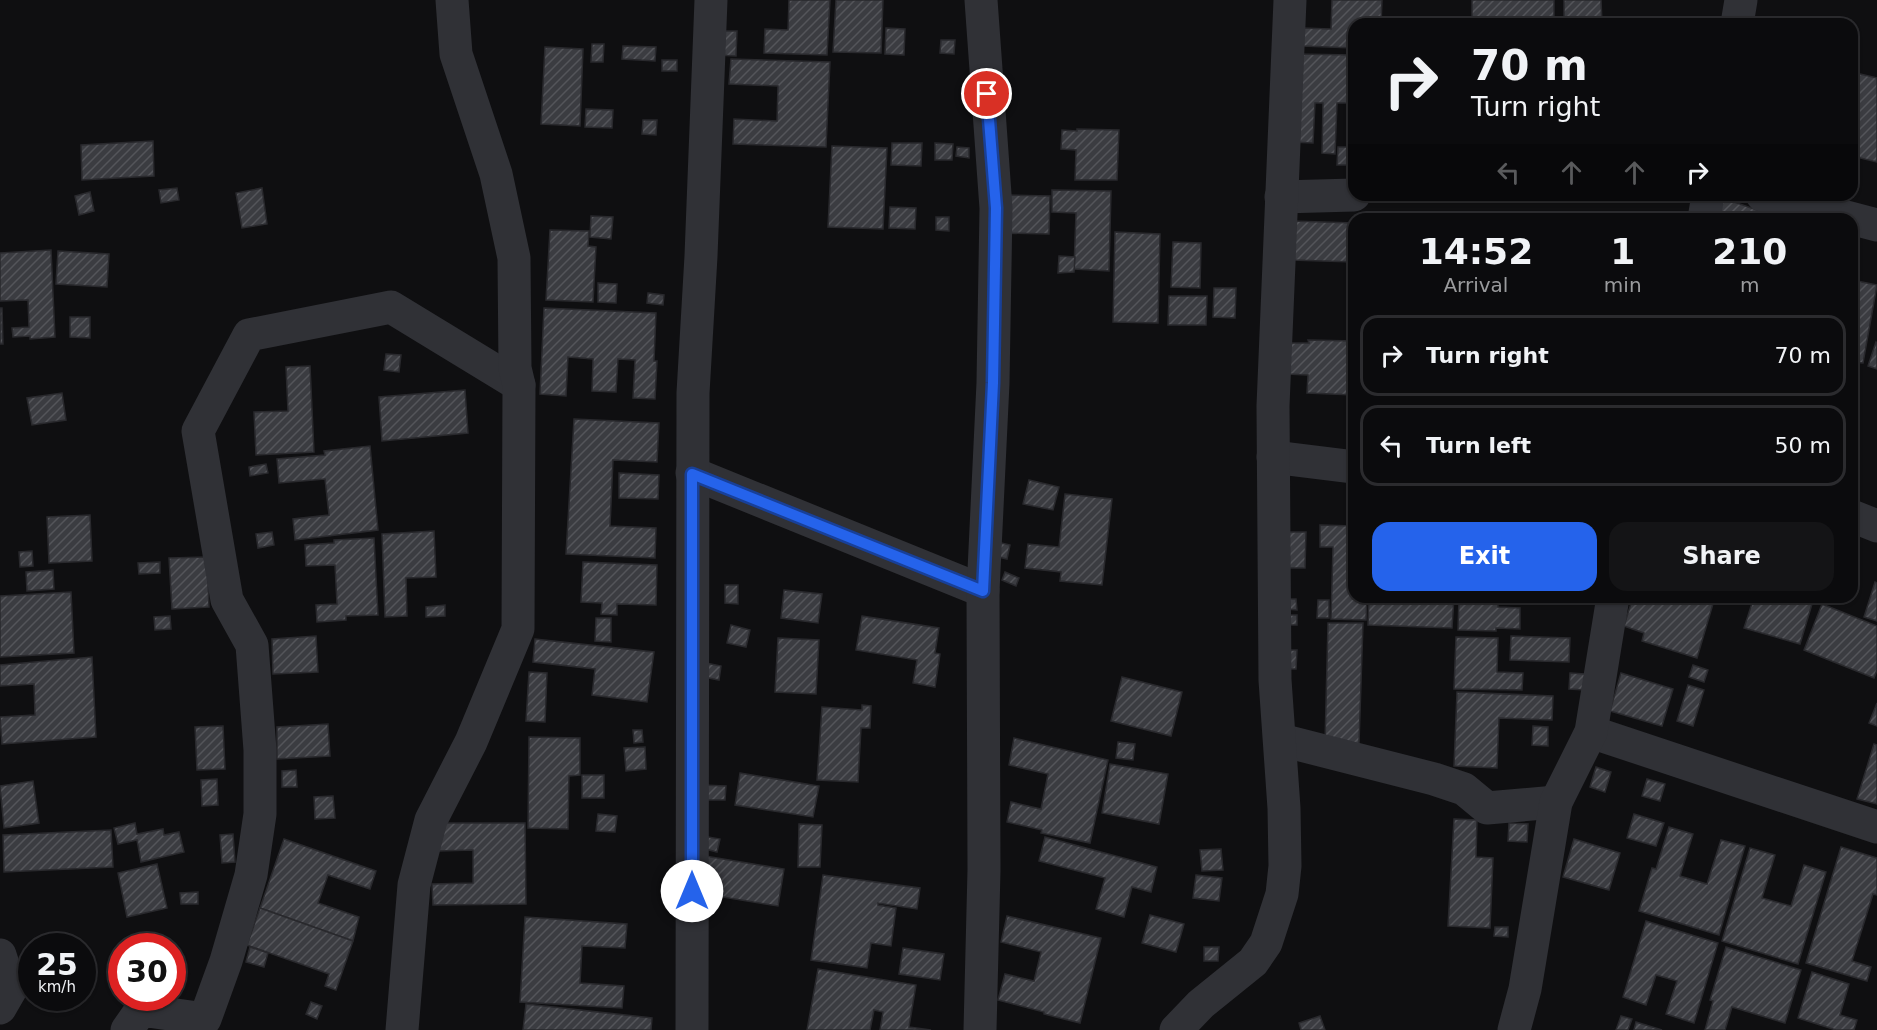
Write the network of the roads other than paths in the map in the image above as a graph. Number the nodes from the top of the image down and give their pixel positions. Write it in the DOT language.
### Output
graph roads {
  1 [pos="452,0"];
  2 [pos="711,0"];
  3 [pos="981,0"];
  4 [pos="1290,0"];
  5 [pos="1741,0"];
  6 [pos="1738,18"];
  7 [pos="1348,195"];
  8 [pos="1281,197"];
  9 [pos="1785,201"];
  10 [pos="1831,213"];
  11 [pos="1858,220"];
  12 [pos="1877,225"];
  13 [pos="519,385"];
  14 [pos="1273,457"];
  15 [pos="1348,466"];
  16 [pos="692,474"];
  17 [pos="1858,518"];
  18 [pos="1877,526"];
  19 [pos="983,591"];
  20 [pos="1612,603"];
  21 [pos="1591,732"];
  22 [pos="1281,740"];
  23 [pos="1556,802"];
  24 [pos="1877,827"];
  25 [pos="0,955"];
  26 [pos="0,1008"];
  27 [pos="1521,1028"];
  28 [pos="127,1030"];
  29 [pos="402,1030"];
  30 [pos="692,1030"];
  31 [pos="980,1030"];
  32 [pos="1176,1030"];
  1 -- 13 [label="street"];
  2 -- 16 [label="street"];
  3 -- 19 [label="street"];
  4 -- 8 [label="street"];
  5 -- 6 [label="street"];
  7 -- 8 [label="street"];
  8 -- 14 [label="street"];
  9 -- 10 [label="street"];
  11 -- 12 [label="street"];
  13 -- 28 [label="street"];
  13 -- 29 [label="street"];
  14 -- 15 [label="street"];
  14 -- 22 [label="street"];
  16 -- 19 [label="street"];
  16 -- 30 [label="street"];
  17 -- 18 [label="street"];
  19 -- 31 [label="street"];
  20 -- 21 [label="street"];
  21 -- 23 [label="street"];
  21 -- 24 [label="street"];
  22 -- 23 [label="street"];
  22 -- 32 [label="street"];
  23 -- 27 [label="street"];
  25 -- 26 [label="street"];
}
